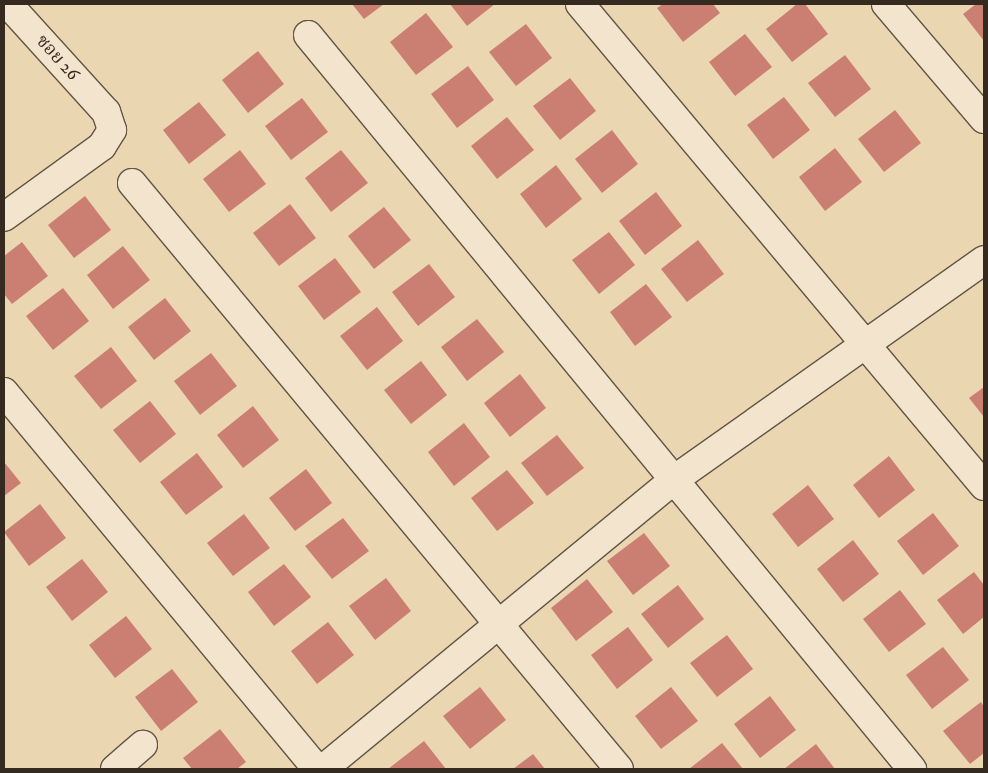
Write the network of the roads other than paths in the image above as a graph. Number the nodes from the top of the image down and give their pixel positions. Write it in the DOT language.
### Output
graph roads {
  1 [pos="8,4"];
  2 [pos="580,4"];
  3 [pos="886,4"];
  4 [pos="308,35"];
  5 [pos="984,119"];
  6 [pos="132,183"];
  7 [pos="4,218"];
  8 [pos="984,260"];
  9 [pos="865,345"];
  10 [pos="4,392"];
  11 [pos="675,479"];
  12 [pos="984,486"];
  13 [pos="500,624"];
  14 [pos="143,745"];
  15 [pos="115,769"];
  16 [pos="317,769"];
  17 [pos="323,769"];
  18 [pos="619,769"];
  19 [pos="912,769"];
  1 -- 7 [label="street, ซอย 26"];
  2 -- 9 [label="street"];
  3 -- 5 [label="street"];
  4 -- 11 [label="street"];
  6 -- 13 [label="street"];
  8 -- 9 [label="street"];
  9 -- 11 [label="street"];
  9 -- 12 [label="street"];
  10 -- 16 [label="street"];
  11 -- 13 [label="street"];
  11 -- 19 [label="street"];
  13 -- 17 [label="street"];
  13 -- 18 [label="street"];
  14 -- 15 [label="street"];
}
